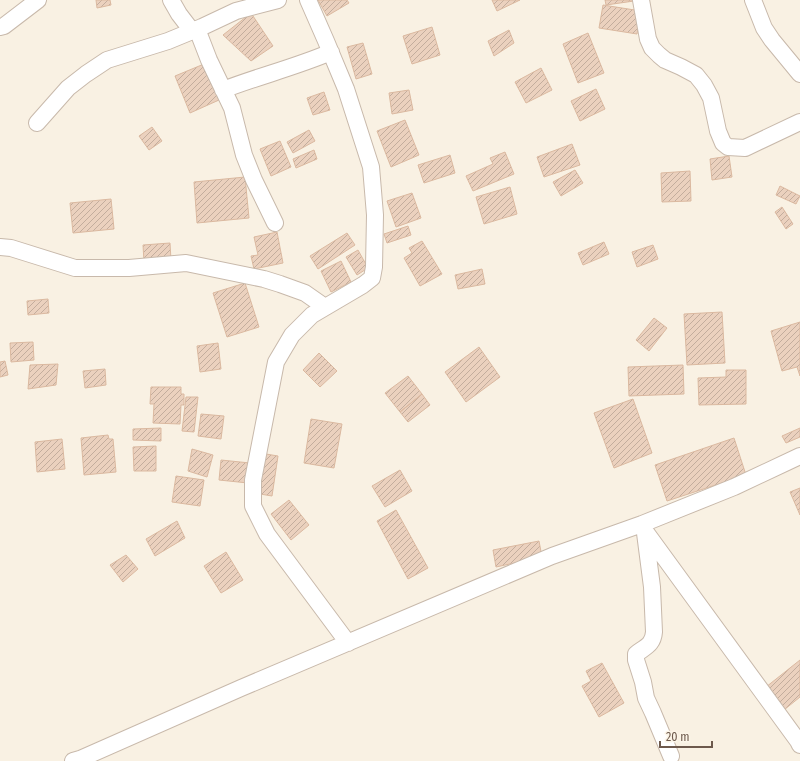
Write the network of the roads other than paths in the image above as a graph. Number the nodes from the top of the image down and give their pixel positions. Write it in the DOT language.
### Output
graph roads {
  1 [pos="38,0"];
  2 [pos="171,0"];
  3 [pos="278,0"];
  4 [pos="308,0"];
  5 [pos="641,0"];
  6 [pos="753,0"];
  7 [pos="0,28"];
  8 [pos="195,30"];
  9 [pos="331,52"];
  10 [pos="800,74"];
  11 [pos="224,90"];
  12 [pos="800,122"];
  13 [pos="37,123"];
  14 [pos="275,223"];
  15 [pos="0,246"];
  16 [pos="325,307"];
  17 [pos="800,456"];
  18 [pos="643,528"];
  19 [pos="348,643"];
  20 [pos="800,746"];
  21 [pos="670,756"];
  22 [pos="73,761"];
  1 -- 7 [label="street"];
  2 -- 8 [label="street"];
  3 -- 8 [label="street"];
  4 -- 9 [label="street"];
  5 -- 12 [label="street"];
  6 -- 10 [label="street"];
  8 -- 11 [label="street"];
  8 -- 13 [label="street"];
  9 -- 11 [label="street"];
  9 -- 16 [label="street"];
  11 -- 14 [label="street"];
  15 -- 16 [label="street"];
  16 -- 19 [label="street"];
  17 -- 18 [label="street"];
  18 -- 19 [label="street"];
  18 -- 20 [label="street"];
  18 -- 21 [label="street"];
  19 -- 22 [label="street"];
}
